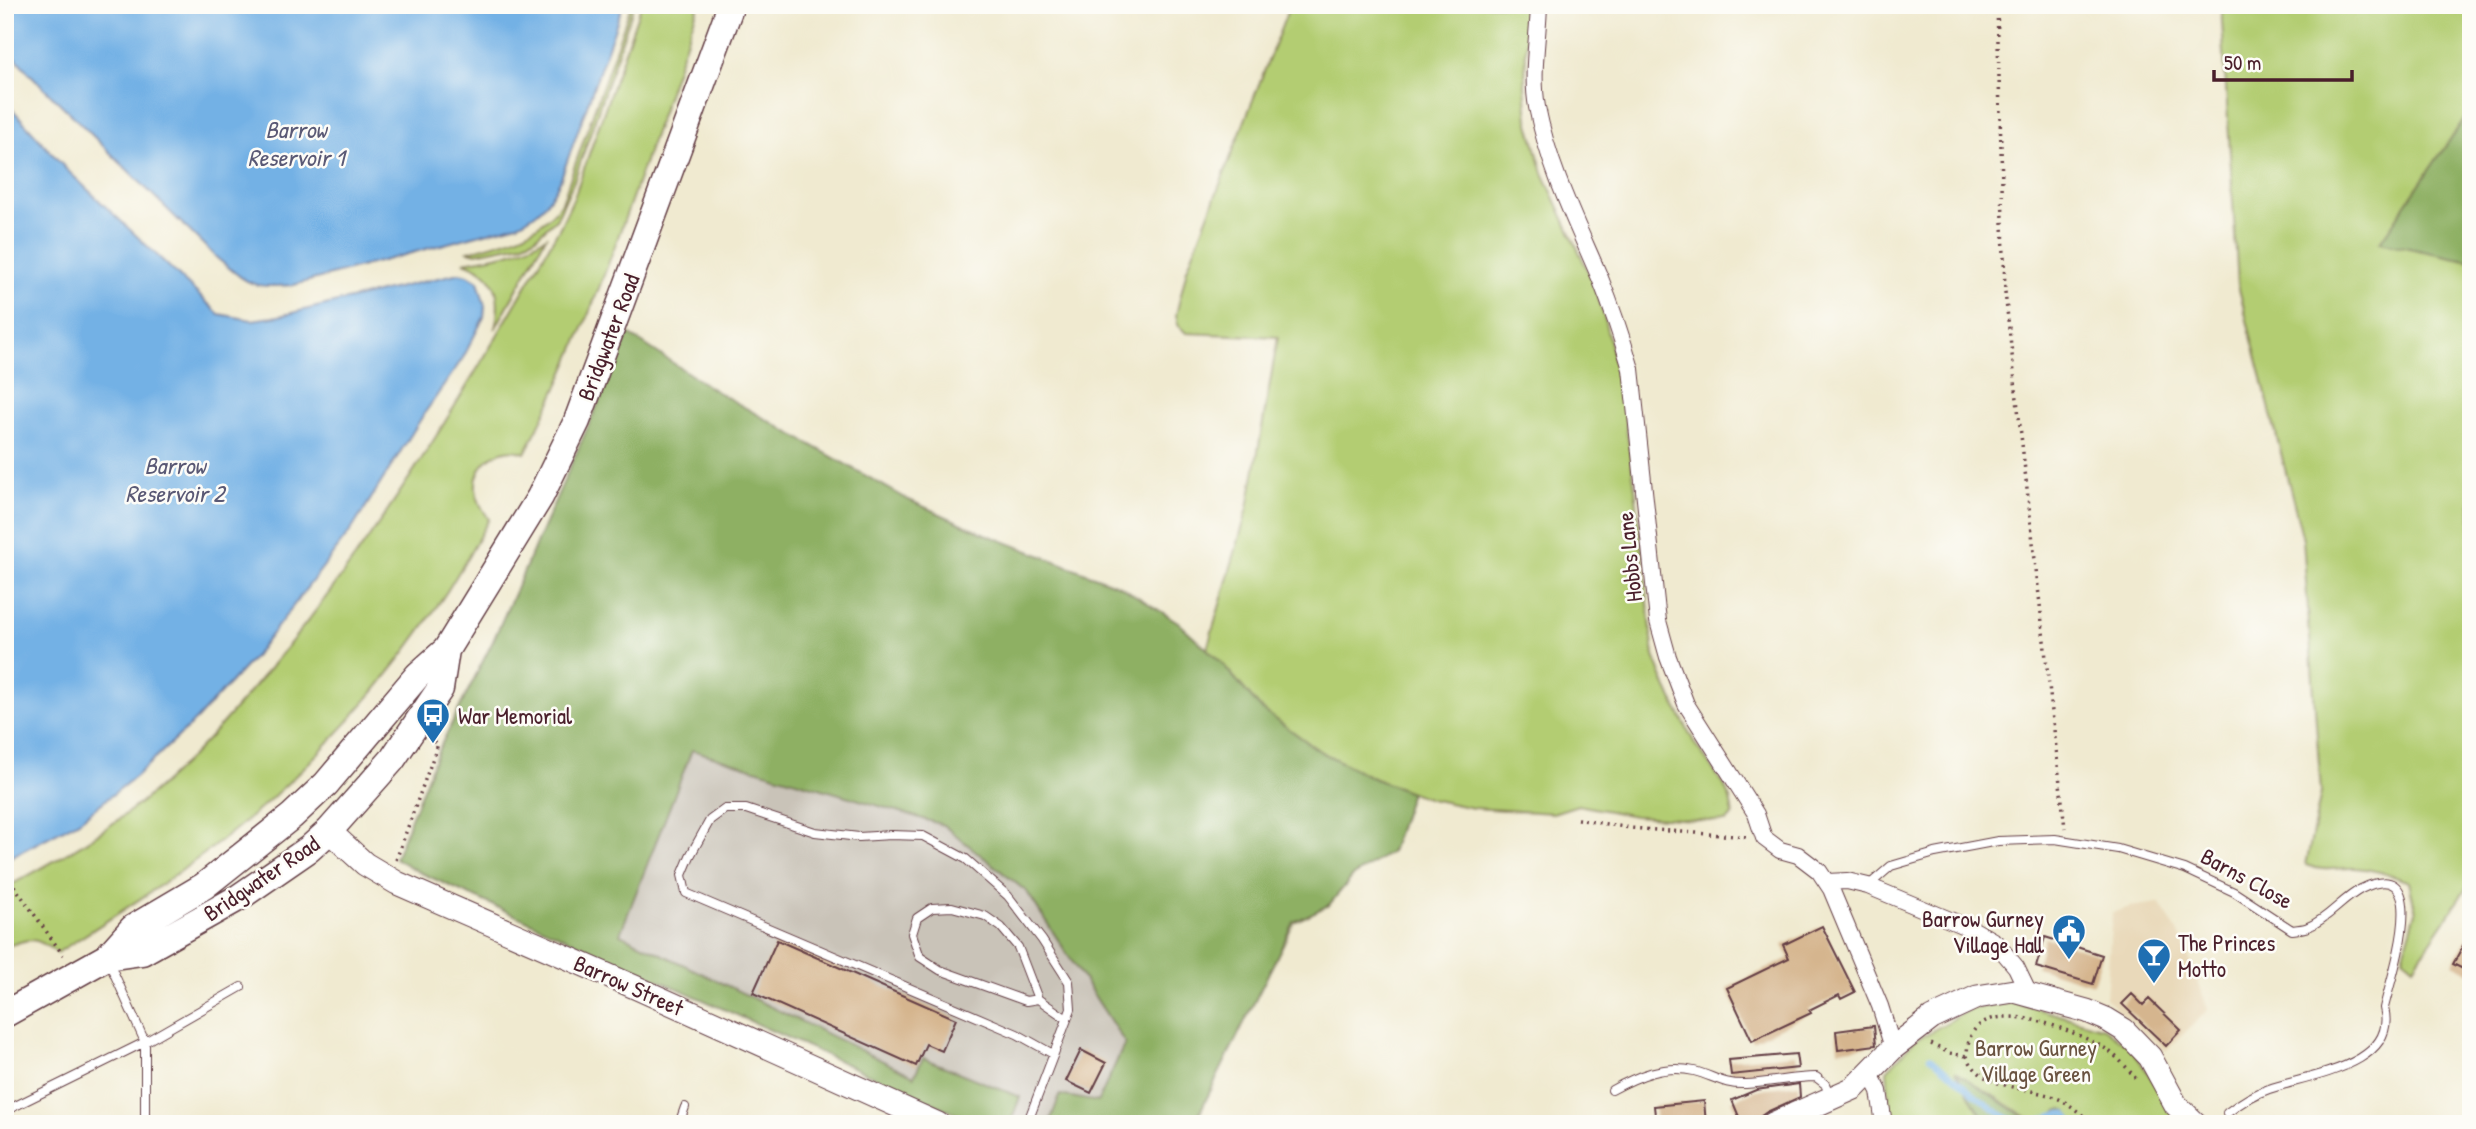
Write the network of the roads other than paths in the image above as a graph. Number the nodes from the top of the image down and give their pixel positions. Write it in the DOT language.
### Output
graph roads {
  1 [pos="732,5"];
  2 [pos="1539,5"];
  3 [pos="446,650"];
  4 [pos="418,675"];
  5 [pos="326,784"];
  6 [pos="329,831"];
  7 [pos="244,855"];
  8 [pos="1827,882"];
  9 [pos="1868,886"];
  10 [pos="107,957"];
  11 [pos="240,987"];
  12 [pos="2029,994"];
  13 [pos="1038,999"];
  14 [pos="5,1014"];
  15 [pos="1068,1019"];
  16 [pos="145,1042"];
  17 [pos="1893,1048"];
  18 [pos="1053,1054"];
  19 [pos="1870,1074"];
  20 [pos="1612,1090"];
  21 [pos="1831,1099"];
  22 [pos="685,1107"];
  23 [pos="5,1111"];
  24 [pos="2227,1113"];
  25 [pos="145,1124"];
  26 [pos="679,1124"];
  27 [pos="938,1124"];
  28 [pos="1027,1124"];
  29 [pos="1773,1124"];
  30 [pos="1884,1124"];
  31 [pos="2196,1124"];
  1 -- 3 [label="highway, Bridgwater Road"];
  2 -- 8 [label="street, Hobbs Lane"];
  3 -- 4 [label="highway, Bridgwater Road"];
  3 -- 6 [label="highway, Bridgwater Road"];
  4 -- 5 [label="highway, Bridgwater Road"];
  4 -- 7 [label="highway"];
  5 -- 6 [label="highway"];
  5 -- 7 [label="highway, Bridgwater Road"];
  6 -- 7 [label="highway"];
  6 -- 10 [label="highway, Bridgwater Road"];
  6 -- 27 [label="main road, Barrow Street"];
  7 -- 10 [label="highway, Bridgwater Road"];
  8 -- 9 [label="street"];
  8 -- 17 [label="street"];
  9 -- 12 [label="street"];
  9 -- 24 [label="lane, Barns Close"];
  10 -- 14 [label="highway, Bridgwater Road"];
  10 -- 16 [label="lane"];
  11 -- 16 [label="lane"];
  12 -- 17 [label="main road"];
  12 -- 31 [label="main road"];
  13 -- 13 [label="lane"];
  13 -- 15 [label="lane"];
  15 -- 18 [label="lane"];
  15 -- 18 [label="lane"];
  16 -- 23 [label="lane"];
  16 -- 25 [label="lane"];
  17 -- 19 [label="main road"];
  18 -- 28 [label="lane"];
  19 -- 21 [label="main road"];
  19 -- 30 [label="street"];
  20 -- 21 [label="lane"];
  21 -- 29 [label="main road"];
  22 -- 26 [label="lane"];
}
